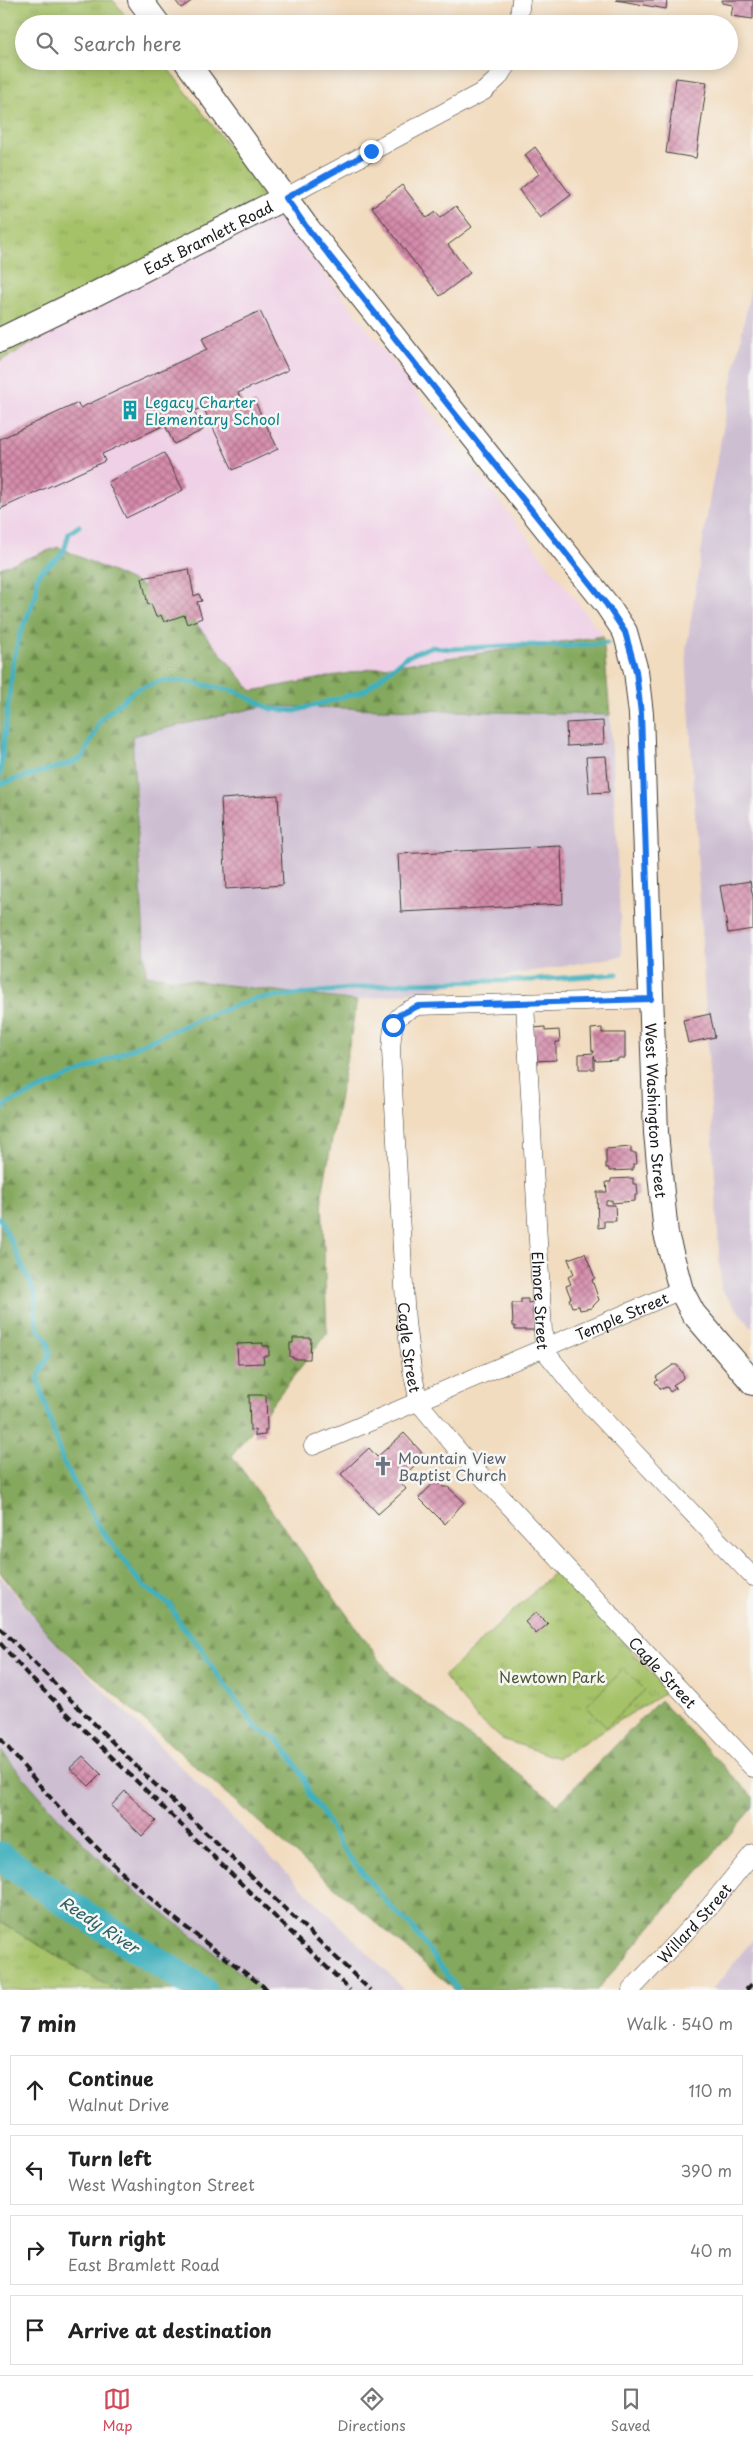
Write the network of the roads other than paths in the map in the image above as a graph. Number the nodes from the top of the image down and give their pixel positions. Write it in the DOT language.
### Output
graph roads {
  1 [pos="140,0"];
  2 [pos="521,0"];
  3 [pos="151,15"];
  4 [pos="519,15"];
  5 [pos="193,70"];
  6 [pos="503,70"];
  7 [pos="286,198"];
  8 [pos="0,340"];
  9 [pos="651,999"];
  10 [pos="524,1003"];
  11 [pos="681,1290"];
  12 [pos="544,1350"];
  13 [pos="753,1383"];
  14 [pos="419,1403"];
  15 [pos="313,1446"];
  16 [pos="753,1577"];
  17 [pos="753,1768"];
  18 [pos="753,1853"];
  19 [pos="631,1990"];
  1 -- 3 [label="street"];
  2 -- 4 [label="street"];
  5 -- 7 [label="street, West Washington Street"];
  6 -- 7 [label="street, East Bramlett Road"];
  7 -- 8 [label="street, East Bramlett Road"];
  7 -- 9 [label="street, West Washington Street"];
  9 -- 10 [label="street"];
  9 -- 11 [label="street, West Washington Street"];
  10 -- 12 [label="street, Elmore Street"];
  10 -- 14 [label="street, Cagle Street"];
  11 -- 12 [label="street, Temple Street"];
  11 -- 13 [label="street, West Washington Street"];
  12 -- 14 [label="street, Temple Street"];
  12 -- 16 [label="street, Elmore Street"];
  14 -- 15 [label="street, Temple Street"];
  14 -- 17 [label="street, Cagle Street"];
  18 -- 19 [label="street, Willard Street"];
}
